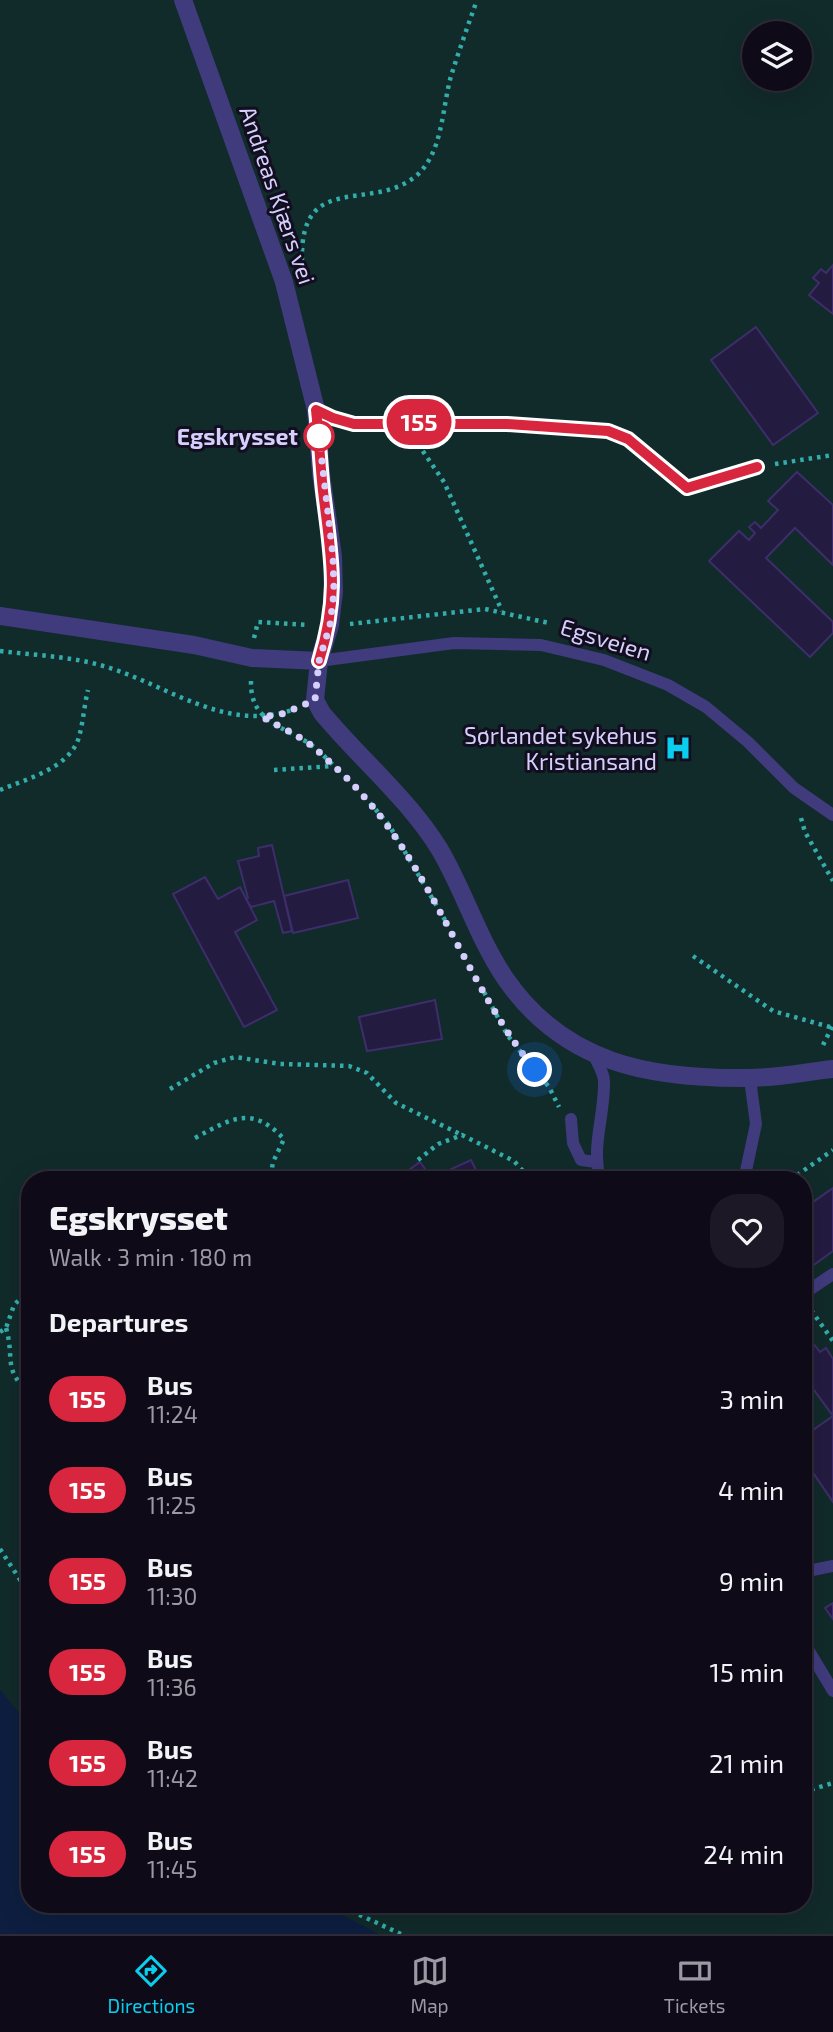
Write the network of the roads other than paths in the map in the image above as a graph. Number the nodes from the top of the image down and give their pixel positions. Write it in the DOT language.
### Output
graph roads {
  1 [pos="183,0"];
  2 [pos="316,410"];
  3 [pos="757,467"];
  4 [pos="0,615"];
  5 [pos="319,661"];
  6 [pos="833,815"];
  7 [pos="594,1055"];
  8 [pos="833,1069"];
  9 [pos="750,1079"];
  10 [pos="571,1119"];
  11 [pos="596,1162"];
  12 [pos="598,1171"];
  13 [pos="746,1171"];
  14 [pos="833,1274"];
  15 [pos="812,1289"];
  16 [pos="833,1566"];
  17 [pos="812,1570"];
  18 [pos="812,1656"];
  19 [pos="833,1691"];
  1 -- 2 [label="street, Andreas Kjærs vei"];
  2 -- 3 [label="lane"];
  2 -- 5 [label="street, Andreas Kjærs vei"];
  4 -- 5 [label="street, Egsveien"];
  5 -- 6 [label="lane, Egsveien"];
  5 -- 7 [label="street"];
  7 -- 9 [label="street"];
  7 -- 11 [label="lane"];
  8 -- 9 [label="street"];
  9 -- 13 [label="lane"];
  10 -- 11 [label="lane"];
  11 -- 12 [label="lane"];
  14 -- 15 [label="lane"];
  16 -- 17 [label="lane"];
  18 -- 19 [label="lane"];
}
